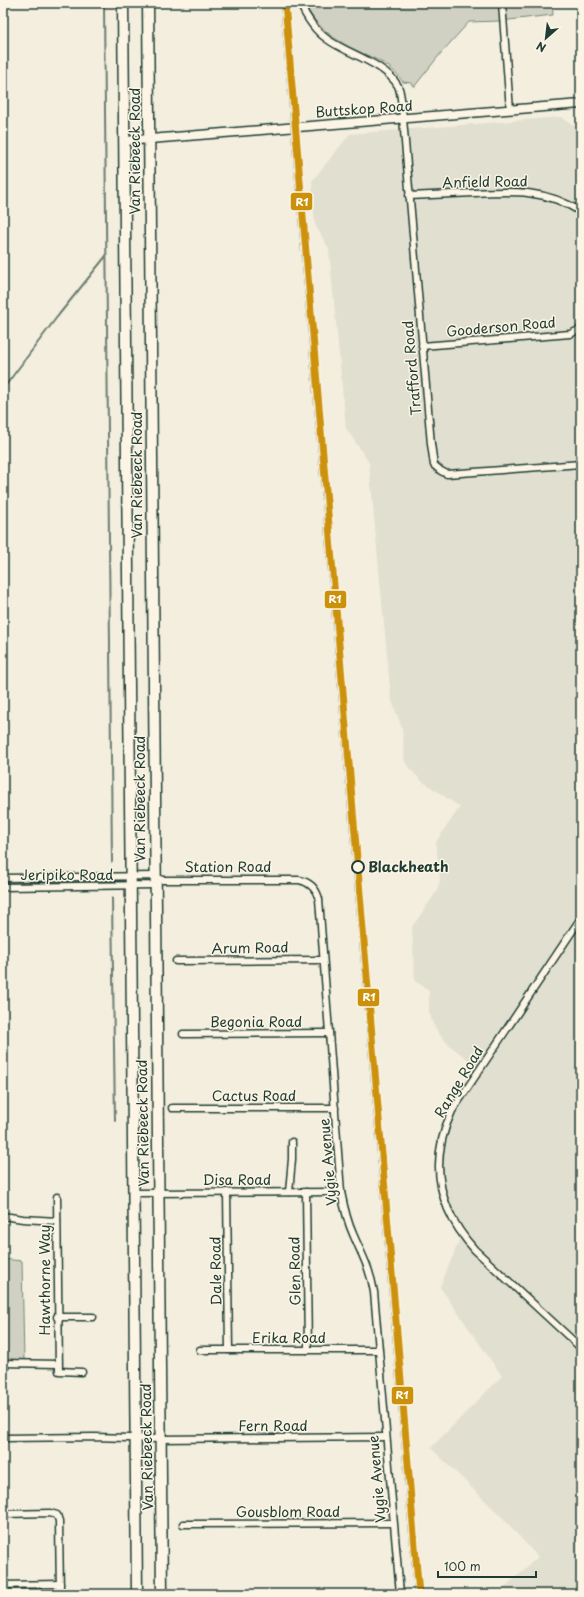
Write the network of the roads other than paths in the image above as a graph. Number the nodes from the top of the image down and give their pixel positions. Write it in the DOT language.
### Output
graph roads {
  1 [pos="124,3"];
  2 [pos="148,3"];
  3 [pos="300,3"];
  4 [pos="502,3"];
  5 [pos="581,104"];
  6 [pos="510,110"];
  7 [pos="403,119"];
  8 [pos="149,140"];
  9 [pos="125,141"];
  10 [pos="409,196"];
  11 [pos="581,212"];
  12 [pos="581,329"];
  13 [pos="422,346"];
  14 [pos="581,464"];
  15 [pos="3,878"];
  16 [pos="294,879"];
  17 [pos="157,880"];
  18 [pos="132,881"];
  19 [pos="3,887"];
  20 [pos="581,918"];
  21 [pos="323,960"];
  22 [pos="176,961"];
  23 [pos="329,1033"];
  24 [pos="183,1034"];
  25 [pos="172,1108"];
  26 [pos="335,1108"];
  27 [pos="292,1142"];
  28 [pos="227,1192"];
  29 [pos="290,1192"];
  30 [pos="306,1192"];
  31 [pos="341,1192"];
  32 [pos="134,1193"];
  33 [pos="158,1193"];
  34 [pos="57,1197"];
  35 [pos="3,1216"];
  36 [pos="57,1221"];
  37 [pos="58,1317"];
  38 [pos="93,1317"];
  39 [pos="581,1348"];
  40 [pos="200,1350"];
  41 [pos="229,1350"];
  42 [pos="308,1350"];
  43 [pos="378,1350"];
  44 [pos="3,1363"];
  45 [pos="58,1364"];
  46 [pos="82,1372"];
  47 [pos="385,1437"];
  48 [pos="3,1438"];
  49 [pos="136,1439"];
  50 [pos="160,1439"];
  51 [pos="3,1514"];
  52 [pos="393,1523"];
  53 [pos="184,1524"];
  54 [pos="3,1584"];
  55 [pos="60,1584"];
  56 [pos="60,1594"];
  57 [pos="137,1594"];
  58 [pos="162,1594"];
  59 [pos="400,1594"];
  1 -- 9 [label="main road, Van Riebeeck Road"];
  2 -- 8 [label="main road, Van Riebeeck Road"];
  3 -- 7 [label="street, Trafford Road"];
  4 -- 6 [label="street"];
  5 -- 6 [label="street, Buttskop Road"];
  6 -- 7 [label="street, Buttskop Road"];
  7 -- 8 [label="street, Buttskop Road"];
  7 -- 10 [label="street, Trafford Road"];
  8 -- 9 [label="street, Buttskop Road"];
  8 -- 17 [label="main road, Van Riebeeck Road"];
  9 -- 18 [label="main road, Van Riebeeck Road"];
  10 -- 11 [label="street, Anfield Road"];
  10 -- 13 [label="street, Trafford Road"];
  12 -- 13 [label="street, Gooderson Road"];
  13 -- 14 [label="street, Trafford Road"];
  15 -- 18 [label="street, Jeripiko Road"];
  16 -- 17 [label="street, Station Road"];
  16 -- 21 [label="street, Vygie Avenue"];
  17 -- 18 [label="street"];
  17 -- 18 [label="street"];
  17 -- 33 [label="main road, Van Riebeeck Road"];
  18 -- 19 [label="street, Jeripiko Road"];
  18 -- 32 [label="main road, Van Riebeeck Road"];
  20 -- 39 [label="street, Range Road"];
  21 -- 22 [label="street, Arum Road"];
  21 -- 23 [label="street, Vygie Avenue"];
  23 -- 24 [label="street, Begonia Road"];
  23 -- 26 [label="street, Vygie Avenue"];
  25 -- 26 [label="street, Cactus Road"];
  26 -- 31 [label="street, Vygie Avenue"];
  27 -- 29 [label="street"];
  28 -- 29 [label="street, Disa Road"];
  28 -- 33 [label="street, Disa Road"];
  28 -- 41 [label="street, Dale Road"];
  29 -- 30 [label="street, Disa Road"];
  30 -- 31 [label="street, Disa Road"];
  30 -- 42 [label="street, Glen Road"];
  31 -- 43 [label="street, Vygie Avenue"];
  32 -- 33 [label="street, Disa Road"];
  32 -- 49 [label="main road, Van Riebeeck Road"];
  33 -- 50 [label="main road, Van Riebeeck Road"];
  34 -- 36 [label="street, Hawthorne Way"];
  35 -- 36 [label="street"];
  36 -- 37 [label="street, Hawthorne Way"];
  37 -- 38 [label="street"];
  37 -- 45 [label="street, Hawthorne Way"];
  40 -- 41 [label="street, Erika Road"];
  41 -- 42 [label="street, Erika Road"];
  42 -- 43 [label="street, Erika Road"];
  43 -- 47 [label="street, Vygie Avenue"];
  44 -- 45 [label="street"];
  45 -- 46 [label="street"];
  47 -- 50 [label="street, Fern Road"];
  47 -- 52 [label="street, Vygie Avenue"];
  48 -- 49 [label="street, Fern Road"];
  49 -- 50 [label="street, Fern Road"];
  49 -- 57 [label="main road, Van Riebeeck Road"];
  50 -- 58 [label="main road, Van Riebeeck Road"];
  51 -- 55 [label="street"];
  52 -- 53 [label="street, Gousblom Road"];
  52 -- 59 [label="street, Vygie Avenue"];
  54 -- 55 [label="street"];
  55 -- 56 [label="street"];
}
